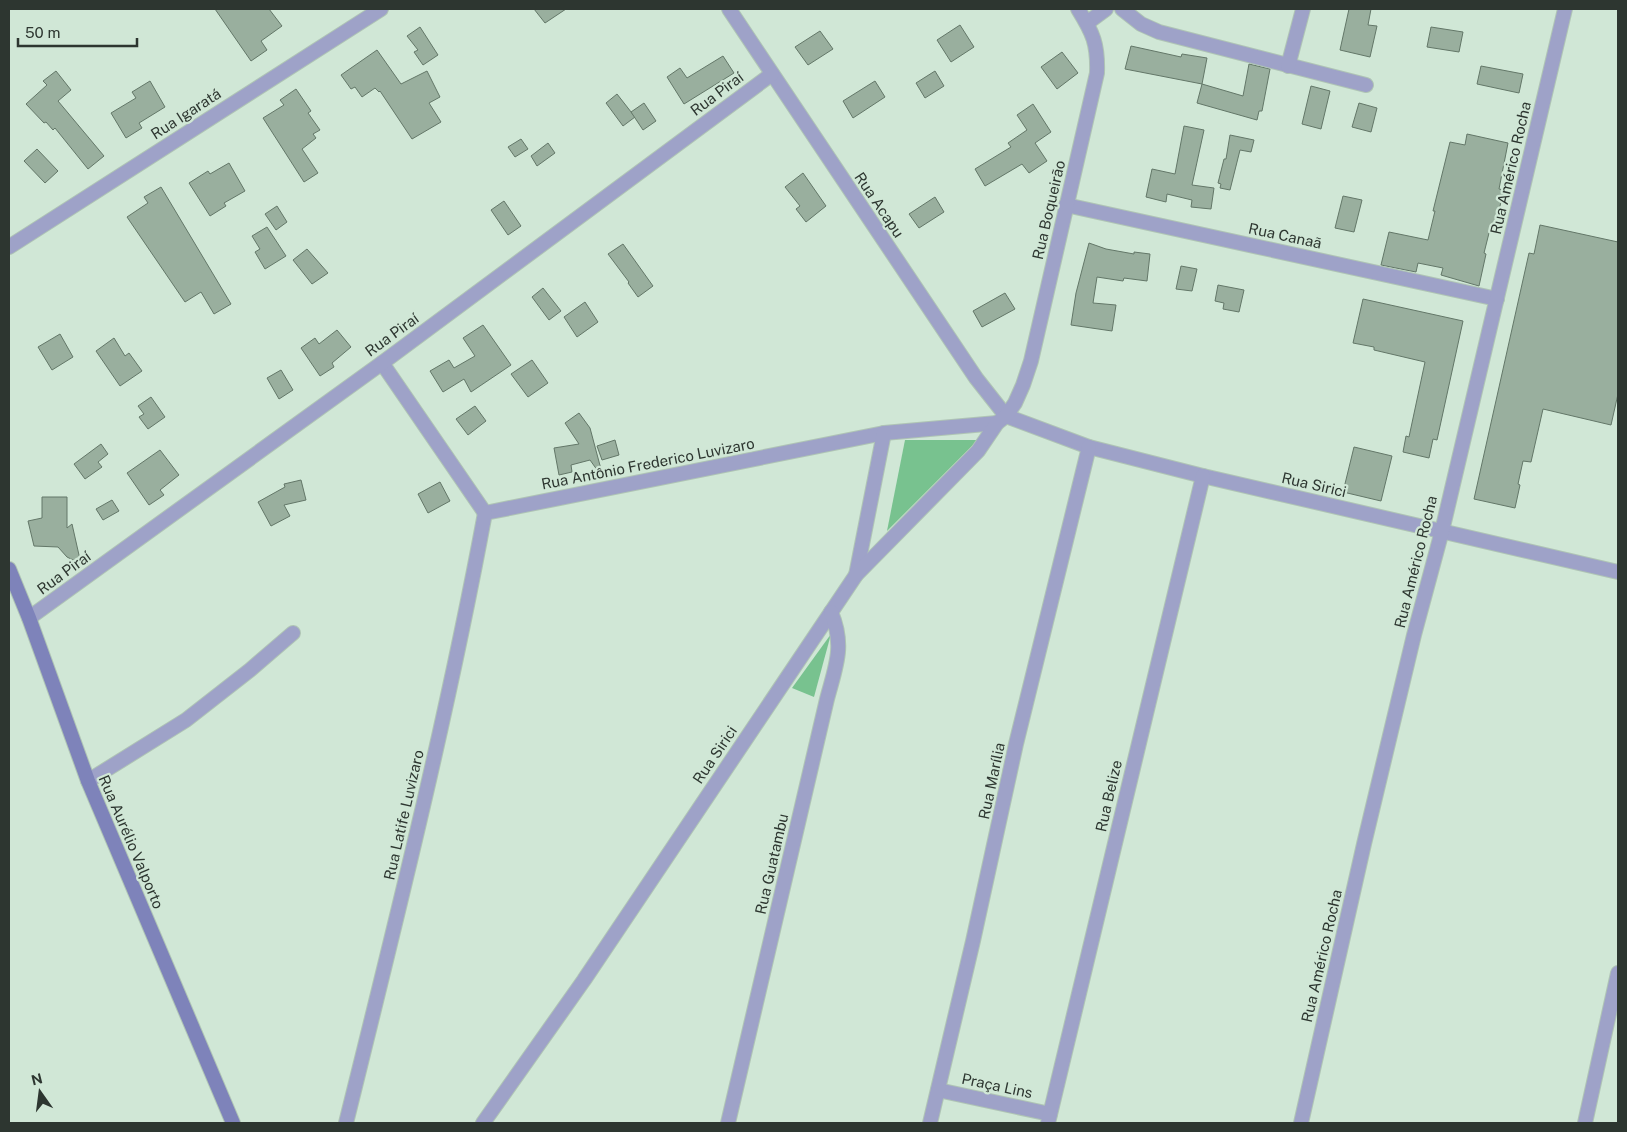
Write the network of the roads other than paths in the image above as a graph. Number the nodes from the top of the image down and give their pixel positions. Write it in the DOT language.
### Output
graph roads {
  1 [pos="380,9"];
  2 [pos="729,9"];
  3 [pos="1078,9"];
  4 [pos="1106,9"];
  5 [pos="1122,9"];
  6 [pos="1302,9"];
  7 [pos="1565,9"];
  8 [pos="1087,23"];
  9 [pos="1288,66"];
  10 [pos="772,74"];
  11 [pos="1366,85"];
  12 [pos="1066,205"];
  13 [pos="9,247"];
  14 [pos="1497,299"];
  15 [pos="382,363"];
  16 [pos="1001,419"];
  17 [pos="884,433"];
  18 [pos="1089,447"];
  19 [pos="1203,476"];
  20 [pos="485,513"];
  21 [pos="1442,531"];
  22 [pos="9,569"];
  23 [pos="1618,572"];
  24 [pos="856,575"];
  25 [pos="831,612"];
  26 [pos="29,618"];
  27 [pos="293,633"];
  28 [pos="88,781"];
  29 [pos="1618,973"];
  30 [pos="938,1090"];
  31 [pos="1049,1119"];
  32 [pos="232,1123"];
  33 [pos="346,1123"];
  34 [pos="483,1123"];
  35 [pos="728,1123"];
  36 [pos="930,1123"];
  37 [pos="1301,1123"];
  38 [pos="1585,1123"];
  1 -- 13 [label="street, Rua Igaratá"];
  2 -- 10 [label="street, Rua Acapu"];
  3 -- 8 [label="street, Rua Boqueirão"];
  4 -- 8 [label="street"];
  5 -- 9 [label="street"];
  6 -- 9 [label="street"];
  7 -- 14 [label="street, Rua Américo Rocha"];
  8 -- 12 [label="street, Rua Boqueirão"];
  9 -- 11 [label="street"];
  10 -- 15 [label="street, Rua Piraí"];
  10 -- 16 [label="street, Rua Acapu"];
  12 -- 14 [label="street, Rua Canaã"];
  12 -- 16 [label="street, Rua Boqueirão"];
  14 -- 21 [label="street, Rua Américo Rocha"];
  15 -- 20 [label="street"];
  15 -- 26 [label="street, Rua Piraí"];
  16 -- 17 [label="street, Rua Antônio Frederico Luvizaro"];
  16 -- 18 [label="street, Rua Sirici"];
  16 -- 24 [label="street, Rua Sirici"];
  17 -- 20 [label="street, Rua Antônio Frederico Luvizaro"];
  17 -- 24 [label="street"];
  18 -- 19 [label="street, Rua Sirici"];
  18 -- 30 [label="street, Rua Marília"];
  19 -- 21 [label="street, Rua Sirici"];
  19 -- 31 [label="street, Rua Belize"];
  20 -- 33 [label="street, Rua Latife Luvizaro"];
  21 -- 23 [label="street, Rua Sirici"];
  21 -- 37 [label="street, Rua Américo Rocha"];
  22 -- 26 [label="main road, Rua Aurélio Valporto"];
  24 -- 25 [label="street, Rua Sirici"];
  25 -- 34 [label="street, Rua Sirici"];
  25 -- 35 [label="street, Rua Guatambu"];
  26 -- 28 [label="main road, Rua Aurélio Valporto"];
  27 -- 28 [label="street"];
  28 -- 32 [label="main road, Rua Aurélio Valporto"];
  29 -- 38 [label="street"];
  30 -- 31 [label="street, Praça Lins"];
  30 -- 36 [label="street, Rua Marília"];
}
